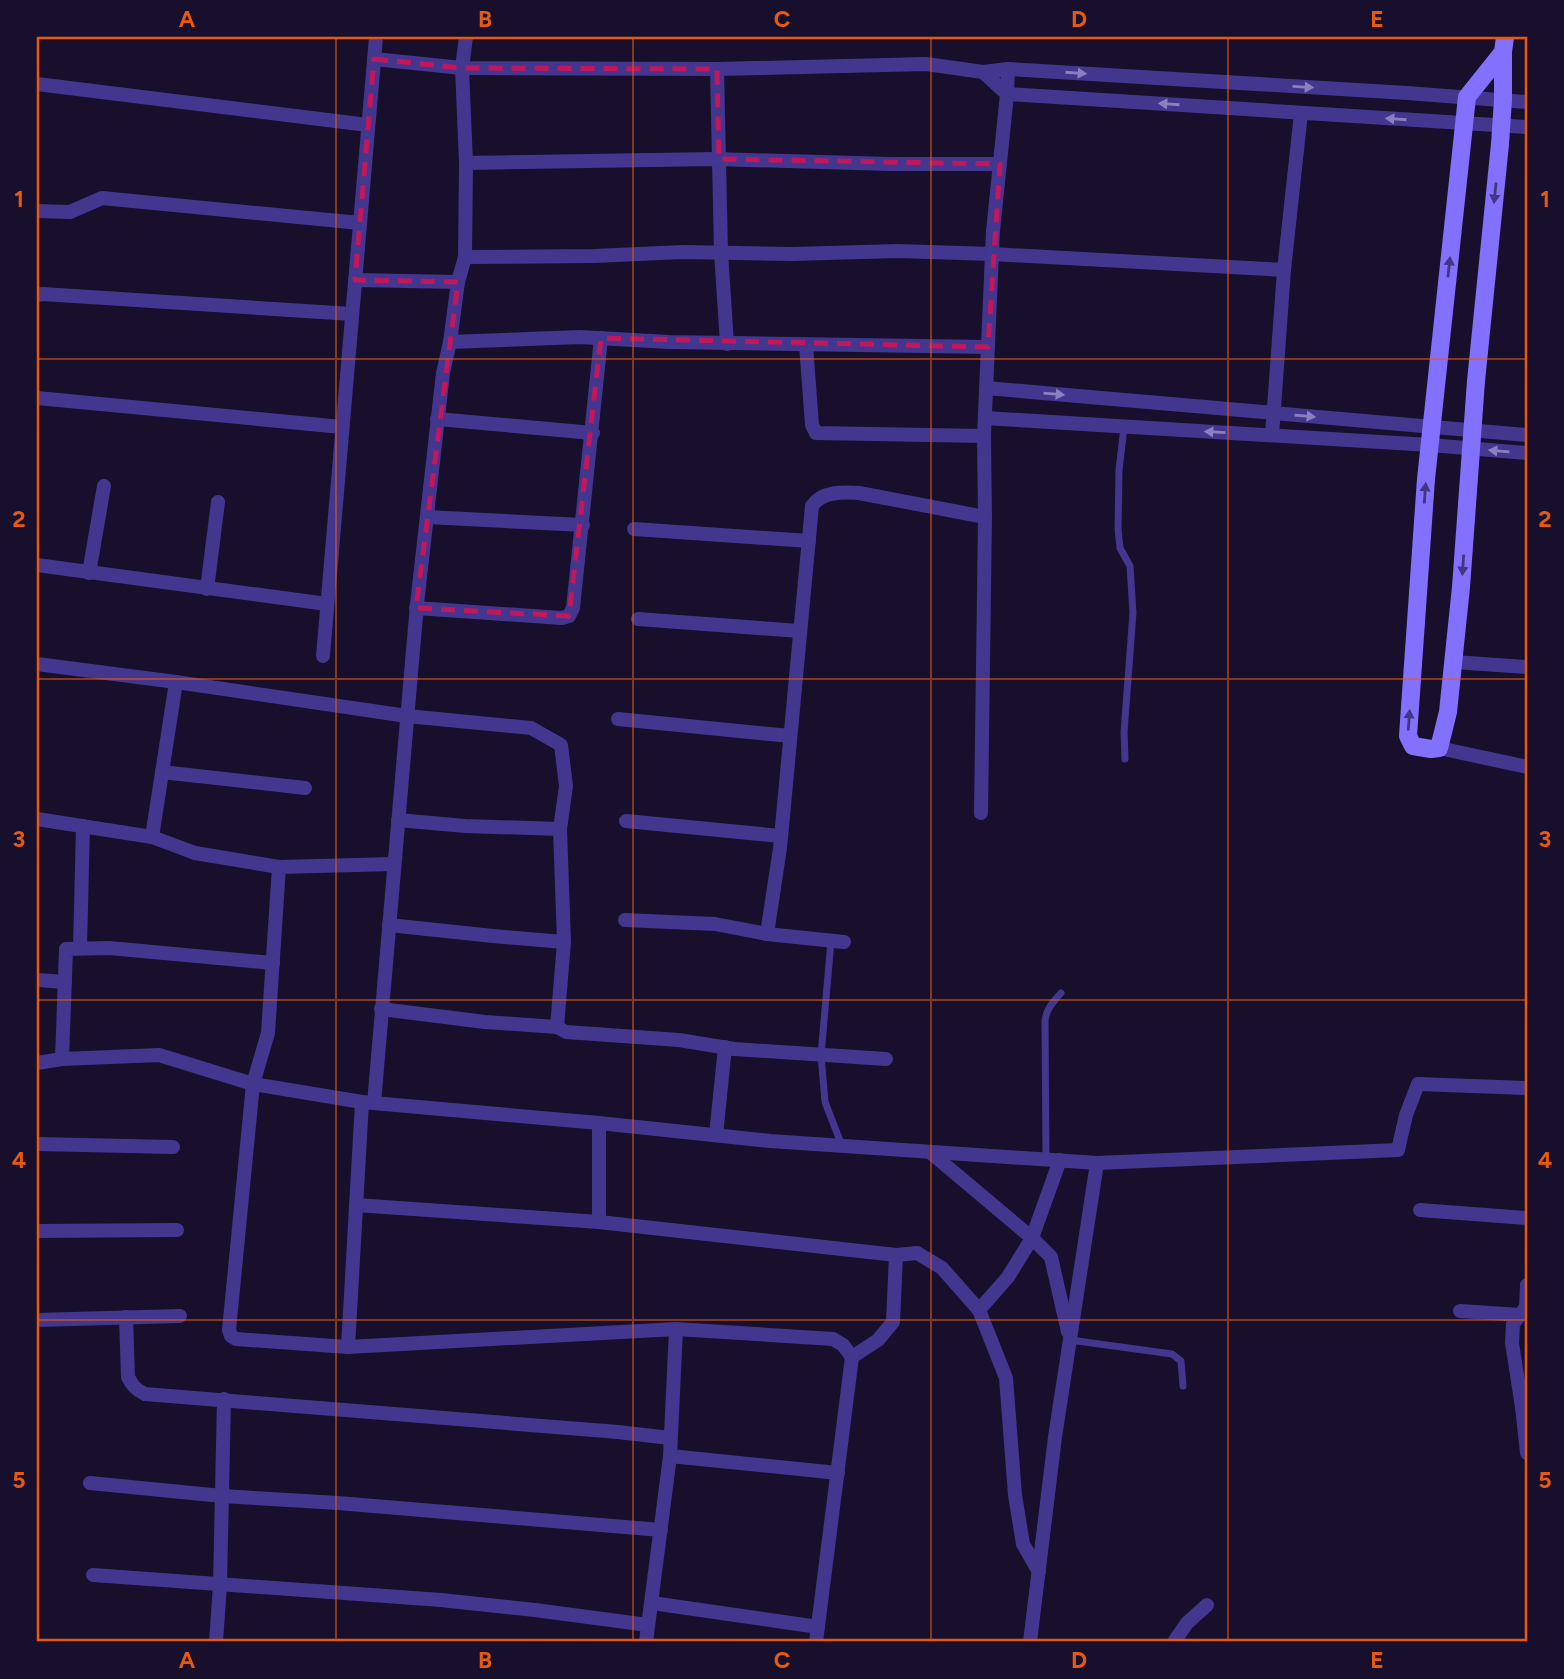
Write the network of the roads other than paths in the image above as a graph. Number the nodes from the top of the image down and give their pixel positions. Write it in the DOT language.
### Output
graph roads {
  1 [pos="376,37"];
  2 [pos="466,37"];
  3 [pos="1504,44"];
  4 [pos="374,59"];
  5 [pos="462,68"];
  6 [pos="717,69"];
  7 [pos="1008,69"];
  8 [pos="983,72"];
  9 [pos="37,84"];
  10 [pos="1007,94"];
  11 [pos="1467,97"];
  12 [pos="1503,100"];
  13 [pos="1527,102"];
  14 [pos="1301,113"];
  15 [pos="1464,123"];
  16 [pos="368,125"];
  17 [pos="1501,125"];
  18 [pos="1527,127"];
  19 [pos="719,159"];
  20 [pos="466,163"];
  21 [pos="1000,164"];
  22 [pos="37,211"];
  23 [pos="360,223"];
  24 [pos="720,252"];
  25 [pos="992,254"];
  26 [pos="465,257"];
  27 [pos="1284,270"];
  28 [pos="355,280"];
  29 [pos="458,282"];
  30 [pos="37,295"];
  31 [pos="352,314"];
  32 [pos="601,338"];
  33 [pos="450,342"];
  34 [pos="727,344"];
  35 [pos="806,345"];
  36 [pos="988,347"];
  37 [pos="986,388"];
  38 [pos="37,398"];
  39 [pos="1273,413"];
  40 [pos="985,418"];
  41 [pos="437,419"];
  42 [pos="342,427"];
  43 [pos="1124,427"];
  44 [pos="593,433"];
  45 [pos="1272,435"];
  46 [pos="1527,435"];
  47 [pos="984,436"];
  48 [pos="1431,436"];
  49 [pos="1472,439"];
  50 [pos="1527,453"];
  51 [pos="104,486"];
  52 [pos="218,502"];
  53 [pos="427,517"];
  54 [pos="985,517"];
  55 [pos="583,524"];
  56 [pos="634,528"];
  57 [pos="809,541"];
  58 [pos="37,565"];
  59 [pos="89,573"];
  60 [pos="208,589"];
  61 [pos="327,604"];
  62 [pos="416,608"];
  63 [pos="638,620"];
  64 [pos="799,631"];
  65 [pos="323,656"];
  66 [pos="1454,662"];
  67 [pos="37,664"];
  68 [pos="1527,667"];
  69 [pos="176,682"];
  70 [pos="407,716"];
  71 [pos="618,719"];
  72 [pos="790,736"];
  73 [pos="1439,748"];
  74 [pos="1125,759"];
  75 [pos="1527,767"];
  76 [pos="162,772"];
  77 [pos="305,788"];
  78 [pos="981,813"];
  79 [pos="37,819"];
  80 [pos="398,820"];
  81 [pos="626,821"];
  82 [pos="83,826"];
  83 [pos="560,829"];
  84 [pos="781,836"];
  85 [pos="152,837"];
  86 [pos="394,864"];
  87 [pos="279,867"];
  88 [pos="625,920"];
  89 [pos="389,925"];
  90 [pos="767,934"];
  91 [pos="564,942"];
  92 [pos="838,942"];
  93 [pos="80,948"];
  94 [pos="273,963"];
  95 [pos="37,980"];
  96 [pos="65,982"];
  97 [pos="1061,993"];
  98 [pos="381,1009"];
  99 [pos="557,1027"];
  100 [pos="725,1047"];
  101 [pos="821,1055"];
  102 [pos="62,1059"];
  103 [pos="887,1059"];
  104 [pos="37,1063"];
  105 [pos="253,1084"];
  106 [pos="1527,1088"];
  107 [pos="368,1102"];
  108 [pos="599,1123"];
  109 [pos="716,1135"];
  110 [pos="37,1144"];
  111 [pos="842,1146"];
  112 [pos="173,1147"];
  113 [pos="931,1153"];
  114 [pos="1053,1160"];
  115 [pos="1097,1163"];
  116 [pos="356,1205"];
  117 [pos="1420,1210"];
  118 [pos="1527,1218"];
  119 [pos="599,1222"];
  120 [pos="177,1230"];
  121 [pos="37,1231"];
  122 [pos="1032,1238"];
  123 [pos="896,1255"];
  124 [pos="1527,1285"];
  125 [pos="979,1310"];
  126 [pos="1525,1310"];
  127 [pos="1460,1311"];
  128 [pos="180,1316"];
  129 [pos="126,1317"];
  130 [pos="37,1320"];
  131 [pos="676,1329"];
  132 [pos="1070,1340"];
  133 [pos="348,1347"];
  134 [pos="852,1357"];
  135 [pos="1183,1386"];
  136 [pos="225,1399"];
  137 [pos="1525,1407"];
  138 [pos="670,1438"];
  139 [pos="1527,1453"];
  140 [pos="670,1456"];
  141 [pos="838,1473"];
  142 [pos="90,1483"];
  143 [pos="222,1496"];
  144 [pos="661,1530"];
  145 [pos="1039,1572"];
  146 [pos="93,1575"];
  147 [pos="220,1585"];
  148 [pos="652,1603"];
  149 [pos="1207,1605"];
  150 [pos="648,1625"];
  151 [pos="817,1635"];
  152 [pos="216,1642"];
  153 [pos="646,1642"];
  154 [pos="1030,1642"];
  155 [pos="1174,1642"];
  1 -- 4 [label="street"];
  2 -- 5 [label="street"];
  3 -- 11 [label="street"];
  3 -- 12 [label="street"];
  4 -- 5 [label="street"];
  4 -- 16 [label="street"];
  5 -- 6 [label="street"];
  5 -- 20 [label="street"];
  6 -- 8 [label="street"];
  6 -- 19 [label="street"];
  7 -- 8 [label="street"];
  7 -- 10 [label="street"];
  7 -- 11 [label="street, one-way"];
  8 -- 10 [label="street"];
  9 -- 16 [label="street"];
  14 -- 10 [label="street, one-way"];
  10 -- 21 [label="street"];
  11 -- 12 [label="street"];
  11 -- 15 [label="street"];
  12 -- 13 [label="street"];
  12 -- 17 [label="street"];
  15 -- 14 [label="street, one-way"];
  14 -- 27 [label="street"];
  15 -- 17 [label="street"];
  48 -- 15 [label="street, one-way"];
  16 -- 23 [label="street"];
  17 -- 18 [label="street"];
  17 -- 49 [label="street, one-way"];
  19 -- 20 [label="street"];
  19 -- 21 [label="street"];
  19 -- 24 [label="street"];
  20 -- 26 [label="street"];
  21 -- 25 [label="street"];
  22 -- 23 [label="street"];
  23 -- 28 [label="street"];
  24 -- 25 [label="street"];
  24 -- 26 [label="street"];
  24 -- 34 [label="street"];
  25 -- 27 [label="street"];
  25 -- 36 [label="street"];
  26 -- 29 [label="street"];
  27 -- 39 [label="street"];
  28 -- 29 [label="street"];
  28 -- 31 [label="street"];
  29 -- 33 [label="street"];
  30 -- 31 [label="street"];
  31 -- 42 [label="street"];
  32 -- 33 [label="street"];
  32 -- 34 [label="street"];
  32 -- 44 [label="street"];
  33 -- 41 [label="street"];
  34 -- 35 [label="street"];
  35 -- 36 [label="street"];
  35 -- 47 [label="street"];
  36 -- 37 [label="street"];
  37 -- 39 [label="street, one-way"];
  37 -- 40 [label="street"];
  38 -- 42 [label="street"];
  39 -- 45 [label="street"];
  39 -- 48 [label="street, one-way"];
  40 -- 43 [label="street"];
  40 -- 47 [label="street"];
  41 -- 44 [label="street"];
  41 -- 53 [label="street"];
  42 -- 61 [label="street"];
  45 -- 43 [label="street, one-way"];
  43 -- 74 [label="lane"];
  44 -- 55 [label="street"];
  45 -- 48 [label="street"];
  46 -- 49 [label="street"];
  47 -- 54 [label="street"];
  48 -- 49 [label="street"];
  73 -- 48 [label="street, one-way"];
  50 -- 49 [label="street, one-way"];
  49 -- 66 [label="street, one-way"];
  51 -- 59 [label="street"];
  52 -- 60 [label="street"];
  53 -- 55 [label="street"];
  53 -- 62 [label="street"];
  54 -- 57 [label="street"];
  54 -- 78 [label="street"];
  55 -- 62 [label="street"];
  56 -- 57 [label="street"];
  57 -- 64 [label="street"];
  58 -- 59 [label="street"];
  59 -- 60 [label="street"];
  60 -- 61 [label="street"];
  61 -- 65 [label="street"];
  62 -- 70 [label="street"];
  63 -- 64 [label="street"];
  64 -- 72 [label="street"];
  66 -- 68 [label="street"];
  66 -- 73 [label="street"];
  67 -- 69 [label="street"];
  69 -- 70 [label="street"];
  69 -- 76 [label="street"];
  70 -- 80 [label="street"];
  70 -- 83 [label="street"];
  71 -- 72 [label="street"];
  72 -- 84 [label="street"];
  73 -- 75 [label="street"];
  76 -- 77 [label="street"];
  76 -- 85 [label="street"];
  79 -- 82 [label="street"];
  80 -- 83 [label="street"];
  80 -- 86 [label="street"];
  81 -- 84 [label="street"];
  82 -- 85 [label="street"];
  82 -- 93 [label="street"];
  83 -- 91 [label="street"];
  84 -- 90 [label="street"];
  85 -- 87 [label="street"];
  86 -- 87 [label="street"];
  86 -- 89 [label="street"];
  87 -- 94 [label="street"];
  88 -- 90 [label="street"];
  89 -- 91 [label="street"];
  89 -- 98 [label="street"];
  90 -- 92 [label="street"];
  91 -- 99 [label="street"];
  92 -- 101 [label="lane"];
  93 -- 94 [label="street"];
  93 -- 96 [label="street"];
  94 -- 105 [label="street"];
  95 -- 96 [label="street"];
  96 -- 102 [label="street"];
  97 -- 114 [label="lane"];
  98 -- 99 [label="street"];
  98 -- 107 [label="street"];
  99 -- 100 [label="street"];
  100 -- 101 [label="street"];
  100 -- 109 [label="street"];
  101 -- 103 [label="street"];
  101 -- 111 [label="lane"];
  102 -- 104 [label="street"];
  102 -- 105 [label="street"];
  105 -- 107 [label="street"];
  105 -- 133 [label="street"];
  106 -- 115 [label="street"];
  107 -- 108 [label="street"];
  107 -- 116 [label="street"];
  108 -- 109 [label="street"];
  108 -- 119 [label="street"];
  109 -- 111 [label="street"];
  110 -- 112 [label="street"];
  111 -- 113 [label="street"];
  113 -- 114 [label="street"];
  113 -- 122 [label="street"];
  114 -- 115 [label="street"];
  114 -- 122 [label="street"];
  115 -- 132 [label="street"];
  116 -- 119 [label="street"];
  116 -- 133 [label="street"];
  117 -- 118 [label="street"];
  119 -- 123 [label="street"];
  120 -- 121 [label="street"];
  122 -- 125 [label="street"];
  122 -- 132 [label="street"];
  123 -- 125 [label="street"];
  123 -- 134 [label="street"];
  124 -- 126 [label="street"];
  125 -- 145 [label="street"];
  126 -- 127 [label="street"];
  126 -- 137 [label="street"];
  128 -- 129 [label="street"];
  129 -- 130 [label="street"];
  129 -- 136 [label="street"];
  131 -- 133 [label="street"];
  131 -- 134 [label="street"];
  131 -- 138 [label="street"];
  132 -- 135 [label="lane"];
  132 -- 145 [label="street"];
  134 -- 141 [label="street"];
  136 -- 138 [label="street"];
  136 -- 143 [label="street"];
  137 -- 139 [label="street"];
  138 -- 140 [label="street"];
  140 -- 141 [label="street"];
  140 -- 144 [label="street"];
  141 -- 151 [label="street"];
  142 -- 143 [label="street"];
  143 -- 144 [label="street"];
  143 -- 147 [label="street"];
  144 -- 148 [label="street"];
  145 -- 154 [label="street"];
  146 -- 147 [label="street"];
  147 -- 150 [label="street"];
  147 -- 152 [label="street"];
  148 -- 150 [label="street"];
  148 -- 151 [label="street"];
  149 -- 155 [label="street"];
  150 -- 153 [label="street"];
}
